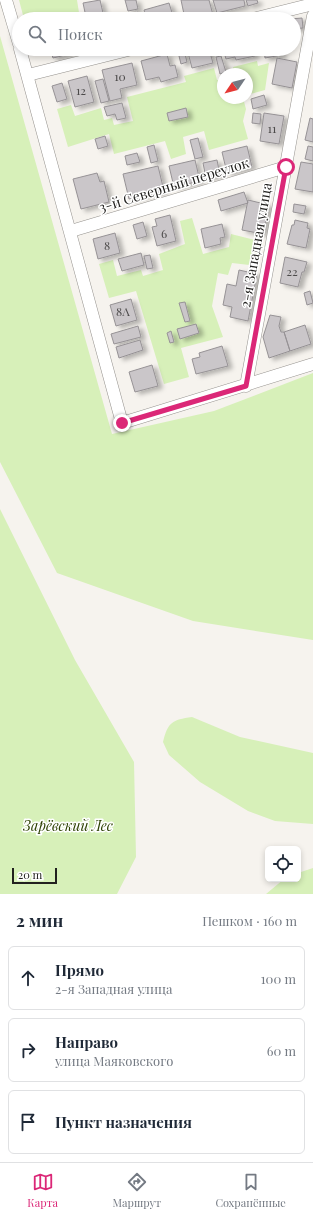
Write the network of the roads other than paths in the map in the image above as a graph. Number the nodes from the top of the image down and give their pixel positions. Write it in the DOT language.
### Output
graph roads {
  1 [pos="6,0"];
  2 [pos="313,4"];
  3 [pos="281,12"];
  4 [pos="313,16"];
  5 [pos="12,20"];
  6 [pos="22,56"];
  7 [pos="104,56"];
  8 [pos="28,75"];
  9 [pos="286,167"];
  10 [pos="71,231"];
  11 [pos="313,364"];
  12 [pos="246,386"];
  1 -- 5 [label="street"];
  2 -- 3 [label="street"];
  4 -- 9 [label="street, 2-я Западная улица"];
  6 -- 8 [label="street"];
  7 -- 8 [label="street"];
  8 -- 10 [label="street"];
  9 -- 10 [label="street, 3-й Северный переулок"];
  9 -- 12 [label="street, 2-я Западная улица"];
  10 -- 12 [label="street"];
  11 -- 12 [label="street"];
}
